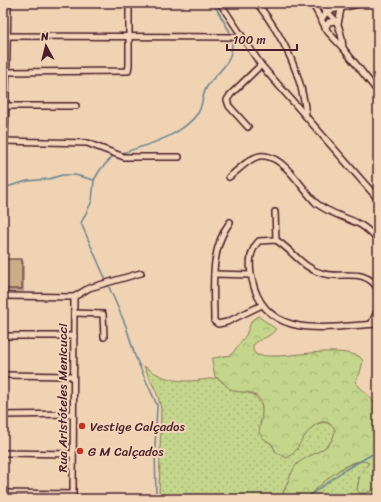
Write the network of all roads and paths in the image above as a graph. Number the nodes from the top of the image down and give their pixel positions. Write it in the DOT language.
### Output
graph roads {
  1 [pos="8,3"];
  2 [pos="129,3"];
  3 [pos="220,3"];
  4 [pos="257,3"];
  5 [pos="312,3"];
  6 [pos="316,3"];
  7 [pos="363,3"];
  8 [pos="341,9"];
  9 [pos="327,11"];
  10 [pos="322,20"];
  11 [pos="337,22"];
  12 [pos="325,28"];
  13 [pos="342,32"];
  14 [pos="5,36"];
  15 [pos="129,37"];
  16 [pos="241,37"];
  17 [pos="331,37"];
  18 [pos="343,48"];
  19 [pos="261,65"];
  20 [pos="5,72"];
  21 [pos="378,92"];
  22 [pos="4,106"];
  23 [pos="76,106"];
  24 [pos="306,115"];
  25 [pos="248,127"];
  26 [pos="4,141"];
  27 [pos="179,157"];
  28 [pos="229,177"];
  29 [pos="378,200"];
  30 [pos="275,212"];
  31 [pos="230,222"];
  32 [pos="276,240"];
  33 [pos="378,240"];
  34 [pos="141,273"];
  35 [pos="214,274"];
  36 [pos="251,275"];
  37 [pos="378,289"];
  38 [pos="3,296"];
  39 [pos="74,297"];
  40 [pos="262,305"];
  41 [pos="378,310"];
  42 [pos="74,313"];
  43 [pos="371,324"];
  44 [pos="378,324"];
  45 [pos="3,336"];
  46 [pos="74,336"];
  47 [pos="104,337"];
  48 [pos="3,375"];
  49 [pos="73,376"];
  50 [pos="73,414"];
  51 [pos="3,415"];
  52 [pos="3,453"];
  53 [pos="73,454"];
  54 [pos="3,493"];
  55 [pos="73,496"];
  1 -- 14 [label="street"];
  2 -- 15 [label="street"];
  3 -- 16 [label="street"];
  4 -- 24 [label="street"];
  5 -- 10 [label="street"];
  6 -- 9 [label="street"];
  7 -- 8 [label="street"];
  8 -- 9 [label="street"];
  8 -- 11 [label="street"];
  9 -- 10 [label="street"];
  9 -- 11 [label="street"];
  10 -- 12 [label="street"];
  11 -- 12 [label="street"];
  11 -- 13 [label="street"];
  12 -- 17 [label="street"];
  13 -- 17 [label="street"];
  13 -- 18 [label="street"];
  14 -- 15 [label="street"];
  14 -- 20 [label="street"];
  15 -- 16 [label="street"];
  15 -- 20 [label="street"];
  16 -- 19 [label="street"];
  17 -- 18 [label="street"];
  18 -- 21 [label="street"];
  19 -- 24 [label="street"];
  19 -- 25 [label="street"];
  20 -- 22 [label="street"];
  22 -- 23 [label="street"];
  22 -- 26 [label="street"];
  24 -- 29 [label="street"];
  26 -- 27 [label="street"];
  28 -- 33 [label="street"];
  30 -- 32 [label="street"];
  31 -- 35 [label="street"];
  32 -- 36 [label="street"];
  32 -- 37 [label="street"];
  34 -- 39 [label="street"];
  35 -- 36 [label="street"];
  35 -- 40 [label="street"];
  36 -- 40 [label="street"];
  38 -- 39 [label="street"];
  39 -- 42 [label="street, Rua Aristóteles Menicucci"];
  40 -- 43 [label="street"];
  41 -- 43 [label="street"];
  42 -- 46 [label="street, Rua Aristóteles Menicucci"];
  42 -- 47 [label="street"];
  43 -- 44 [label="street"];
  45 -- 46 [label="street"];
  46 -- 49 [label="street, Rua Aristóteles Menicucci"];
  48 -- 49 [label="street"];
  49 -- 50 [label="street, Rua Aristóteles Menicucci"];
  50 -- 51 [label="street"];
  50 -- 53 [label="street, Rua Aristóteles Menicucci"];
  52 -- 53 [label="street"];
  53 -- 55 [label="street, Rua Aristóteles Menicucci"];
  54 -- 55 [label="street"];
}
